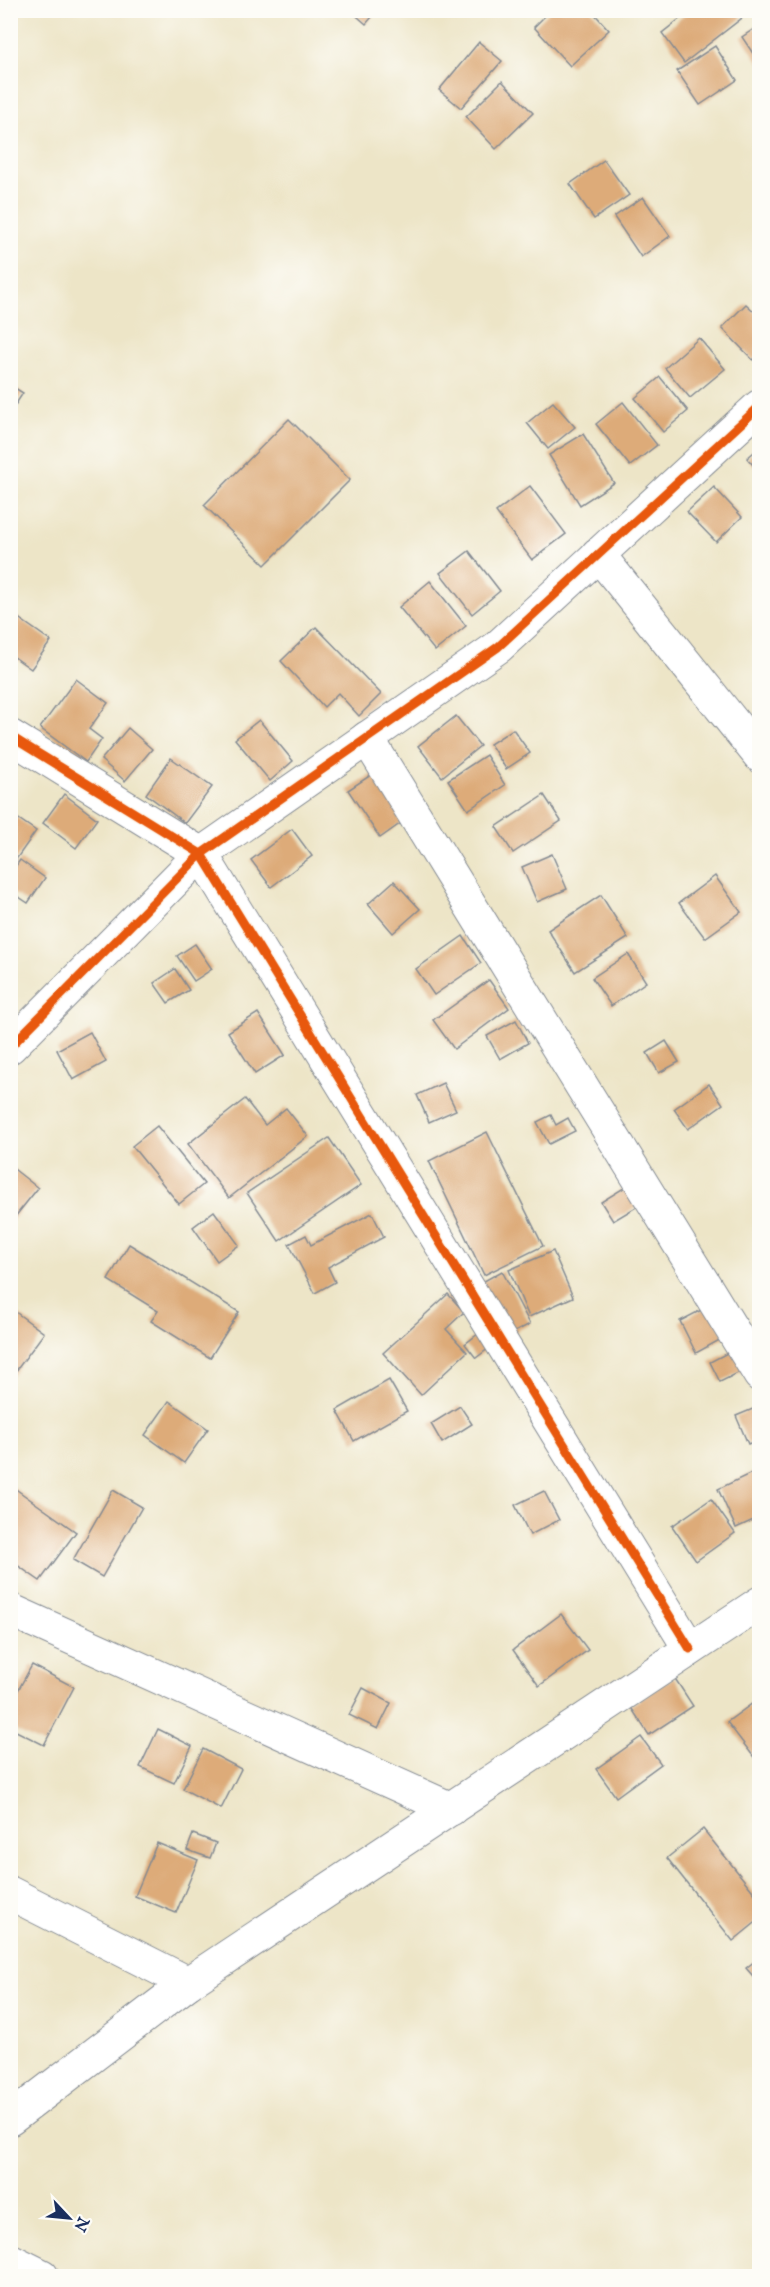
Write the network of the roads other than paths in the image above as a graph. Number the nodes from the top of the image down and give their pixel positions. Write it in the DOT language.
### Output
graph roads {
  1 [pos="759,406"];
  2 [pos="598,554"];
  3 [pos="10,736"];
  4 [pos="367,738"];
  5 [pos="759,756"];
  6 [pos="201,854"];
  7 [pos="10,1047"];
  8 [pos="759,1375"];
  9 [pos="759,1604"];
  10 [pos="10,1610"];
  11 [pos="690,1649"];
  12 [pos="451,1809"];
  13 [pos="10,1893"];
  14 [pos="188,1983"];
  15 [pos="10,2119"];
  16 [pos="10,2260"];
  17 [pos="42,2277"];
  1 -- 2 [label="street"];
  2 -- 4 [label="street"];
  2 -- 5 [label="street"];
  3 -- 6 [label="street"];
  4 -- 6 [label="street"];
  4 -- 8 [label="street"];
  6 -- 7 [label="street"];
  6 -- 11 [label="street"];
  9 -- 11 [label="street"];
  10 -- 12 [label="street"];
  11 -- 12 [label="street"];
  12 -- 14 [label="street"];
  13 -- 14 [label="street"];
  14 -- 15 [label="street"];
  16 -- 17 [label="street"];
}
